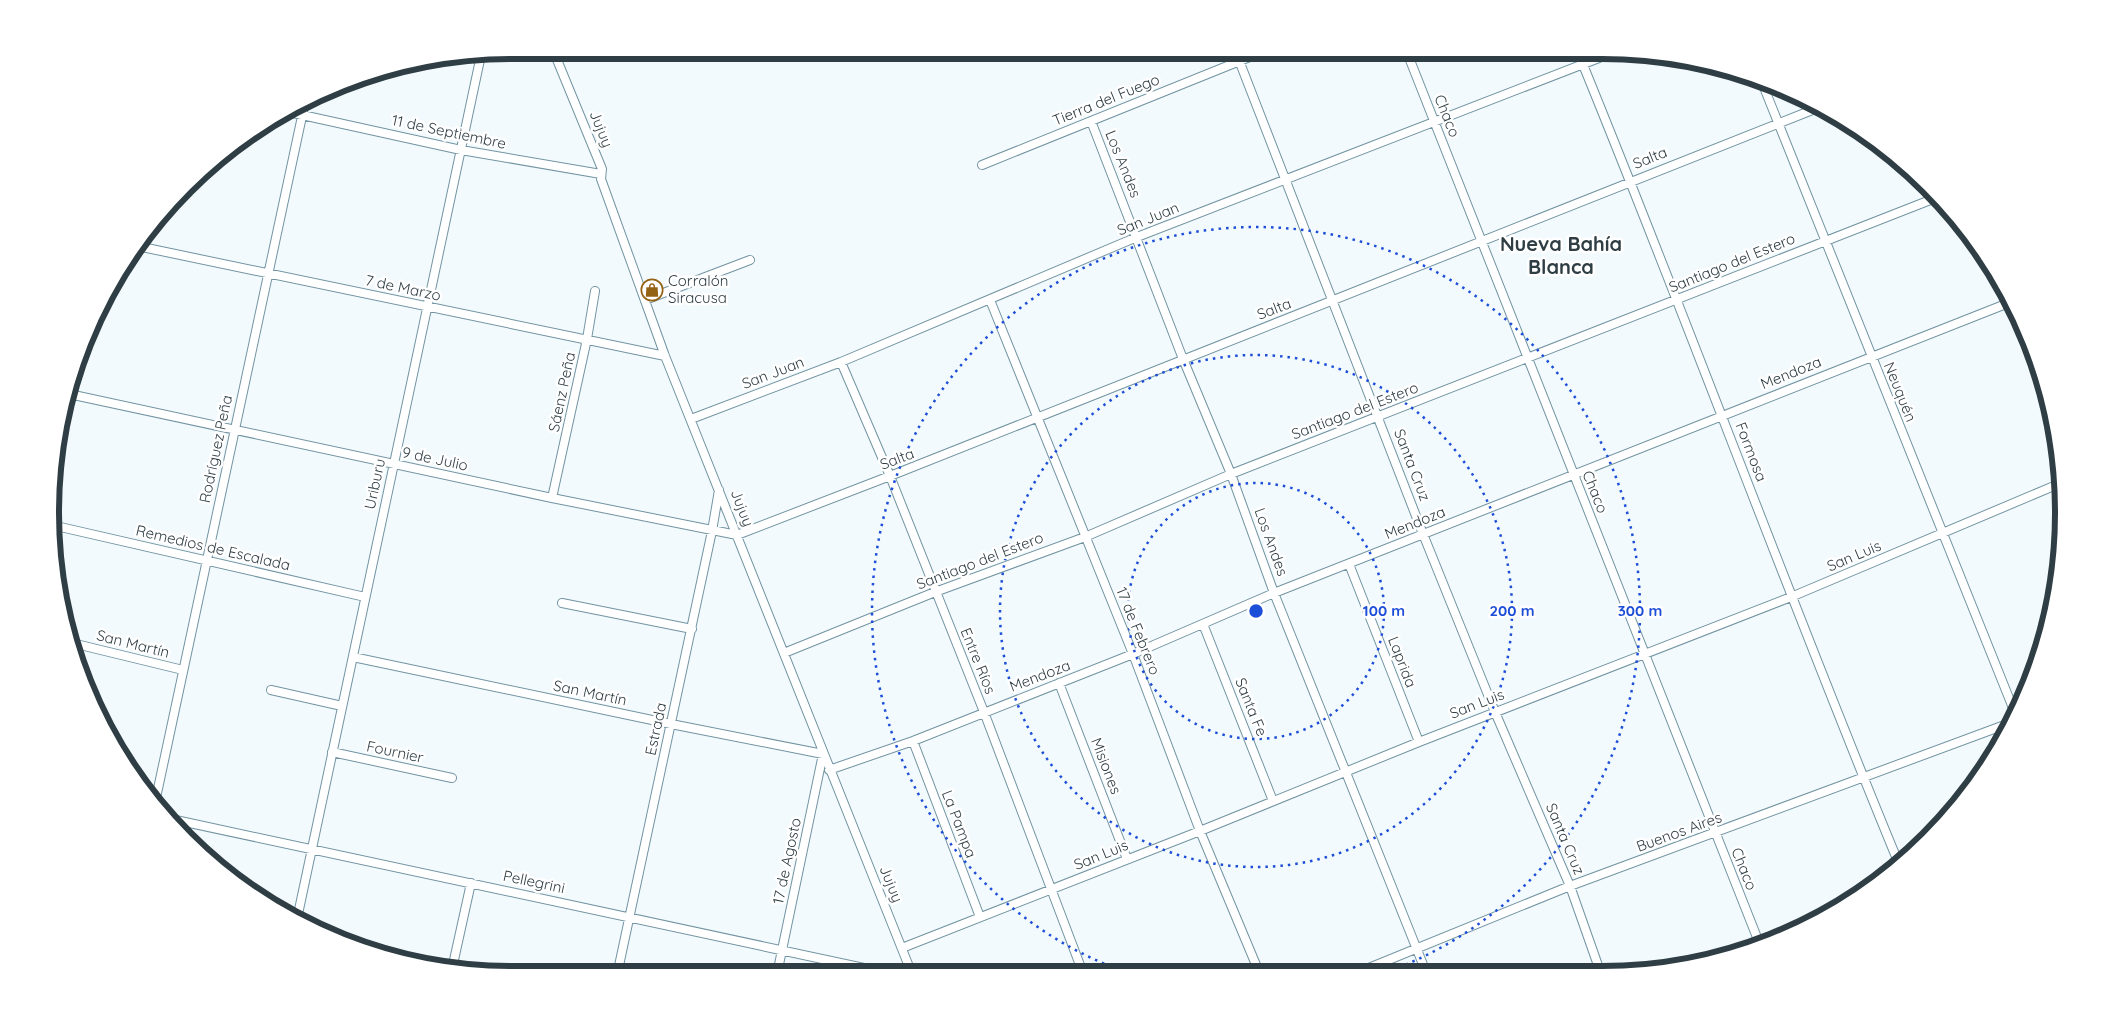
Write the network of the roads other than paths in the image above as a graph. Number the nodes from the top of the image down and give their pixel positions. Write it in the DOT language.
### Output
graph roads {
  1 [pos="556,59"];
  2 [pos="1244,59"];
  3 [pos="1410,59"];
  4 [pos="1581,59"];
  5 [pos="1597,59"];
  6 [pos="480,60"];
  7 [pos="1239,61"];
  8 [pos="1583,64"];
  9 [pos="1764,89"];
  10 [pos="303,111"];
  11 [pos="1810,111"];
  12 [pos="1091,121"];
  13 [pos="1435,123"];
  14 [pos="1777,123"];
  15 [pos="461,150"];
  16 [pos="982,165"];
  17 [pos="601,174"];
  18 [pos="1286,180"];
  19 [pos="1630,181"];
  20 [pos="1930,200"];
  21 [pos="1137,237"];
  22 [pos="1481,240"];
  23 [pos="1825,240"];
  24 [pos="144,248"];
  25 [pos="750,260"];
  26 [pos="268,274"];
  27 [pos="595,291"];
  28 [pos="645,300"];
  29 [pos="990,300"];
  30 [pos="1333,300"];
  31 [pos="1677,300"];
  32 [pos="2004,305"];
  33 [pos="427,307"];
  34 [pos="587,339"];
  35 [pos="665,356"];
  36 [pos="1871,356"];
  37 [pos="1526,358"];
  38 [pos="1183,359"];
  39 [pos="840,362"];
  40 [pos="74,394"];
  41 [pos="1723,415"];
  42 [pos="1378,416"];
  43 [pos="1037,418"];
  44 [pos="692,419"];
  45 [pos="234,430"];
  46 [pos="394,464"];
  47 [pos="1231,474"];
  48 [pos="890,476"];
  49 [pos="1574,476"];
  50 [pos="2054,487"];
  51 [pos="719,488"];
  52 [pos="552,498"];
  53 [pos="59,527"];
  54 [pos="712,531"];
  55 [pos="1423,534"];
  56 [pos="1942,534"];
  57 [pos="738,535"];
  58 [pos="1085,536"];
  59 [pos="206,561"];
  60 [pos="1349,564"];
  61 [pos="935,592"];
  62 [pos="1274,593"];
  63 [pos="365,597"];
  64 [pos="1792,597"];
  65 [pos="562,603"];
  66 [pos="1202,624"];
  67 [pos="692,629"];
  68 [pos="79,645"];
  69 [pos="784,653"];
  70 [pos="1134,654"];
  71 [pos="1645,654"];
  72 [pos="353,657"];
  73 [pos="183,670"];
  74 [pos="1059,683"];
  75 [pos="271,690"];
  76 [pos="2012,705"];
  77 [pos="342,706"];
  78 [pos="984,712"];
  79 [pos="1495,712"];
  80 [pos="671,724"];
  81 [pos="2001,726"];
  82 [pos="913,741"];
  83 [pos="1419,742"];
  84 [pos="332,752"];
  85 [pos="823,754"];
  86 [pos="830,770"];
  87 [pos="1347,772"];
  88 [pos="1863,777"];
  89 [pos="452,778"];
  90 [pos="157,794"];
  91 [pos="1273,802"];
  92 [pos="180,821"];
  93 [pos="1200,831"];
  94 [pos="1715,833"];
  95 [pos="311,849"];
  96 [pos="1896,858"];
  97 [pos="1126,859"];
  98 [pos="471,883"];
  99 [pos="1570,886"];
  100 [pos="1050,890"];
  101 [pos="298,911"];
  102 [pos="631,917"];
  103 [pos="980,917"];
  104 [pos="1757,938"];
  105 [pos="902,948"];
  106 [pos="1417,948"];
  107 [pos="782,949"];
  108 [pos="454,962"];
  109 [pos="619,966"];
  110 [pos="779,966"];
  111 [pos="857,966"];
  112 [pos="908,966"];
  113 [pos="1080,966"];
  114 [pos="1256,966"];
  115 [pos="1374,966"];
  116 [pos="1424,966"];
  117 [pos="1598,966"];
  1 -- 17 [label="street, Jujuy"];
  2 -- 7 [label="street, Tierra del Fuego"];
  3 -- 13 [label="street, Chaco"];
  4 -- 8 [label="street, Formosa"];
  5 -- 8 [label="street, San Juan"];
  6 -- 15 [label="street, Uriburu"];
  7 -- 12 [label="street, Tierra del Fuego"];
  7 -- 18 [label="street, Santa Cruz"];
  8 -- 13 [label="street, San Juan"];
  8 -- 19 [label="street, Formosa"];
  9 -- 14 [label="street, Neuquén"];
  10 -- 15 [label="street, 11 de Septiembre"];
  10 -- 26 [label="street, Rodríguez Peña"];
  11 -- 14 [label="street, Salta"];
  12 -- 16 [label="street, Tierra del Fuego"];
  12 -- 21 [label="street, Los Andes"];
  13 -- 18 [label="street, San Juan"];
  13 -- 22 [label="street, Chaco"];
  14 -- 19 [label="street, Salta"];
  14 -- 23 [label="street, Neuquén"];
  15 -- 17 [label="street, 11 de Septiembre"];
  15 -- 33 [label="street, Uriburu"];
  17 -- 28 [label="street, Jujuy"];
  18 -- 21 [label="street, San Juan"];
  18 -- 30 [label="street, Santa Cruz"];
  19 -- 22 [label="street, Salta"];
  19 -- 31 [label="street, Formosa"];
  20 -- 23 [label="street, Santiago del Estero"];
  21 -- 29 [label="street, San Juan"];
  21 -- 38 [label="street, Los Andes"];
  22 -- 30 [label="street, Salta"];
  22 -- 37 [label="street, Chaco"];
  23 -- 31 [label="street, Santiago del Estero"];
  23 -- 36 [label="street, Neuquén"];
  24 -- 26 [label="street, 7 de Marzo"];
  25 -- 28 [label="street"];
  26 -- 33 [label="street, 7 de Marzo"];
  26 -- 45 [label="street, Rodríguez Peña"];
  27 -- 34 [label="street, Sáenz Peña"];
  28 -- 35 [label="street, Jujuy"];
  29 -- 39 [label="street, San Juan"];
  29 -- 43 [label="street, 17 de Febrero"];
  30 -- 38 [label="street, Salta"];
  30 -- 42 [label="street, Santa Cruz"];
  31 -- 37 [label="street, Santiago del Estero"];
  31 -- 41 [label="street, Formosa"];
  32 -- 36 [label="street, Mendoza"];
  33 -- 34 [label="street, 7 de Marzo"];
  33 -- 46 [label="street, Uriburu"];
  34 -- 35 [label="street, 7 de Marzo"];
  34 -- 52 [label="street, Sáenz Peña"];
  35 -- 44 [label="street, Jujuy"];
  36 -- 41 [label="street, Mendoza"];
  36 -- 56 [label="street, Neuquén"];
  37 -- 42 [label="street, Santiago del Estero"];
  37 -- 49 [label="street, Chaco"];
  38 -- 43 [label="street, Salta"];
  38 -- 47 [label="street, Los Andes"];
  39 -- 44 [label="street, San Juan"];
  39 -- 48 [label="street, Entre Ríos"];
  40 -- 45 [label="street, 9 de Julio"];
  41 -- 49 [label="street, Mendoza"];
  41 -- 64 [label="street, Formosa"];
  42 -- 47 [label="street, Santiago del Estero"];
  42 -- 55 [label="street, Santa Cruz"];
  43 -- 48 [label="street, Salta"];
  43 -- 58 [label="street, 17 de Febrero"];
  44 -- 51 [label="street, Jujuy"];
  45 -- 46 [label="street, 9 de Julio"];
  45 -- 59 [label="street, Rodríguez Peña"];
  46 -- 52 [label="street, 9 de Julio"];
  46 -- 63 [label="street, Uriburu"];
  47 -- 58 [label="street, Santiago del Estero"];
  47 -- 62 [label="street, Los Andes"];
  48 -- 57 [label="street, Salta"];
  48 -- 61 [label="street, Entre Ríos"];
  49 -- 55 [label="street, Mendoza"];
  49 -- 71 [label="street, Chaco"];
  50 -- 56 [label="street, San Luis"];
  51 -- 54 [label="street, Estrada"];
  51 -- 57 [label="street, Jujuy"];
  52 -- 54 [label="street, 9 de Julio"];
  53 -- 59 [label="street, Remedios de Escalada"];
  54 -- 57 [label="street, 9 de Julio"];
  54 -- 67 [label="street, Estrada"];
  55 -- 60 [label="street, Mendoza"];
  55 -- 79 [label="street, Santa Cruz"];
  56 -- 64 [label="street, San Luis"];
  56 -- 76 [label="street, Neuquén"];
  57 -- 69 [label="street, Jujuy"];
  58 -- 61 [label="street, Santiago del Estero"];
  58 -- 70 [label="street, 17 de Febrero"];
  59 -- 63 [label="street, Remedios de Escalada"];
  59 -- 73 [label="street, Rodríguez Peña"];
  60 -- 62 [label="street, Mendoza"];
  60 -- 83 [label="street, Laprida"];
  61 -- 69 [label="street, Santiago del Estero"];
  61 -- 78 [label="street, Entre Ríos"];
  62 -- 66 [label="street, Mendoza"];
  62 -- 87 [label="street, Los Andes"];
  63 -- 72 [label="street, Uriburu"];
  64 -- 71 [label="street, San Luis"];
  64 -- 88 [label="street, Formosa"];
  65 -- 67 [label="street"];
  66 -- 70 [label="street, Mendoza"];
  66 -- 91 [label="street, Santa Fe"];
  67 -- 80 [label="street, Estrada"];
  68 -- 73 [label="street, San Martín"];
  69 -- 85 [label="street, Jujuy"];
  70 -- 74 [label="street, Mendoza"];
  70 -- 93 [label="street, 17 de Febrero"];
  71 -- 79 [label="street, San Luis"];
  71 -- 94 [label="street, Chaco"];
  72 -- 77 [label="street, Uriburu"];
  72 -- 80 [label="street, San Martín"];
  73 -- 90 [label="street, Rodríguez Peña"];
  74 -- 78 [label="street, Mendoza"];
  74 -- 97 [label="street, Misiones"];
  75 -- 77 [label="street"];
  77 -- 84 [label="street, Uriburu"];
  78 -- 82 [label="street, Mendoza"];
  78 -- 100 [label="street, Entre Ríos"];
  79 -- 83 [label="street, San Luis"];
  79 -- 99 [label="street, Santa Cruz"];
  80 -- 85 [label="street, San Martín"];
  80 -- 102 [label="street, Estrada"];
  81 -- 88 [label="street, Buenos Aires"];
  82 -- 86 [label="street, Mendoza"];
  82 -- 103 [label="street, La Pampa"];
  83 -- 87 [label="street, San Luis"];
  84 -- 89 [label="street, Fournier"];
  84 -- 95 [label="street, Uriburu"];
  85 -- 86 [label="street, Jujuy"];
  85 -- 107 [label="street, 17 de Agosto"];
  86 -- 105 [label="street, Jujuy"];
  87 -- 91 [label="street, San Luis"];
  87 -- 106 [label="street, Los Andes"];
  88 -- 94 [label="street, Buenos Aires"];
  88 -- 96 [label="street, Formosa"];
  91 -- 93 [label="street, San Luis"];
  92 -- 95 [label="street, Pellegrini"];
  93 -- 97 [label="street, San Luis"];
  93 -- 114 [label="street, 17 de Febrero"];
  94 -- 99 [label="street, Buenos Aires"];
  94 -- 104 [label="street, Chaco"];
  95 -- 98 [label="street, Pellegrini"];
  95 -- 101 [label="street, Uriburu"];
  97 -- 100 [label="street, San Luis"];
  98 -- 102 [label="street, Pellegrini"];
  98 -- 108 [label="street"];
  99 -- 106 [label="street, Buenos Aires"];
  99 -- 117 [label="street, Santa Cruz"];
  100 -- 103 [label="street, San Luis"];
  100 -- 113 [label="street, Entre Ríos"];
  102 -- 107 [label="street, Pellegrini"];
  102 -- 109 [label="street, Estrada"];
  103 -- 105 [label="street, San Luis"];
  105 -- 112 [label="street, Jujuy"];
  106 -- 115 [label="street, Buenos Aires"];
  106 -- 116 [label="street, Los Andes"];
  107 -- 110 [label="street, 17 de Agosto"];
  107 -- 111 [label="street, Pellegrini"];
}
